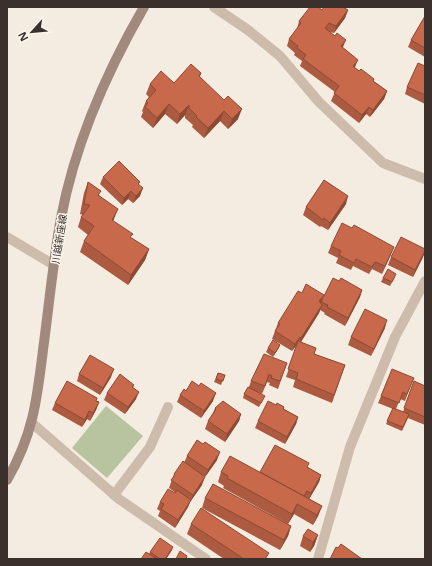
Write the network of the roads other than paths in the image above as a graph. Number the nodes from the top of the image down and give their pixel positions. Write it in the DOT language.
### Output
graph roads {
  1 [pos="144,7"];
  2 [pos="214,7"];
  3 [pos="425,179"];
  4 [pos="7,237"];
  5 [pos="54,265"];
  6 [pos="425,281"];
  7 [pos="168,407"];
  8 [pos="32,423"];
  9 [pos="7,480"];
  10 [pos="114,495"];
  11 [pos="206,559"];
  12 [pos="318,559"];
  1 -- 5 [label="main road, 川越新座線"];
  2 -- 3 [label="street"];
  4 -- 5 [label="street"];
  5 -- 8 [label="main road, 川越新座線"];
  6 -- 12 [label="street"];
  7 -- 10 [label="street"];
  8 -- 9 [label="main road, 川越新座線"];
  8 -- 10 [label="street"];
  10 -- 11 [label="street"];
}
